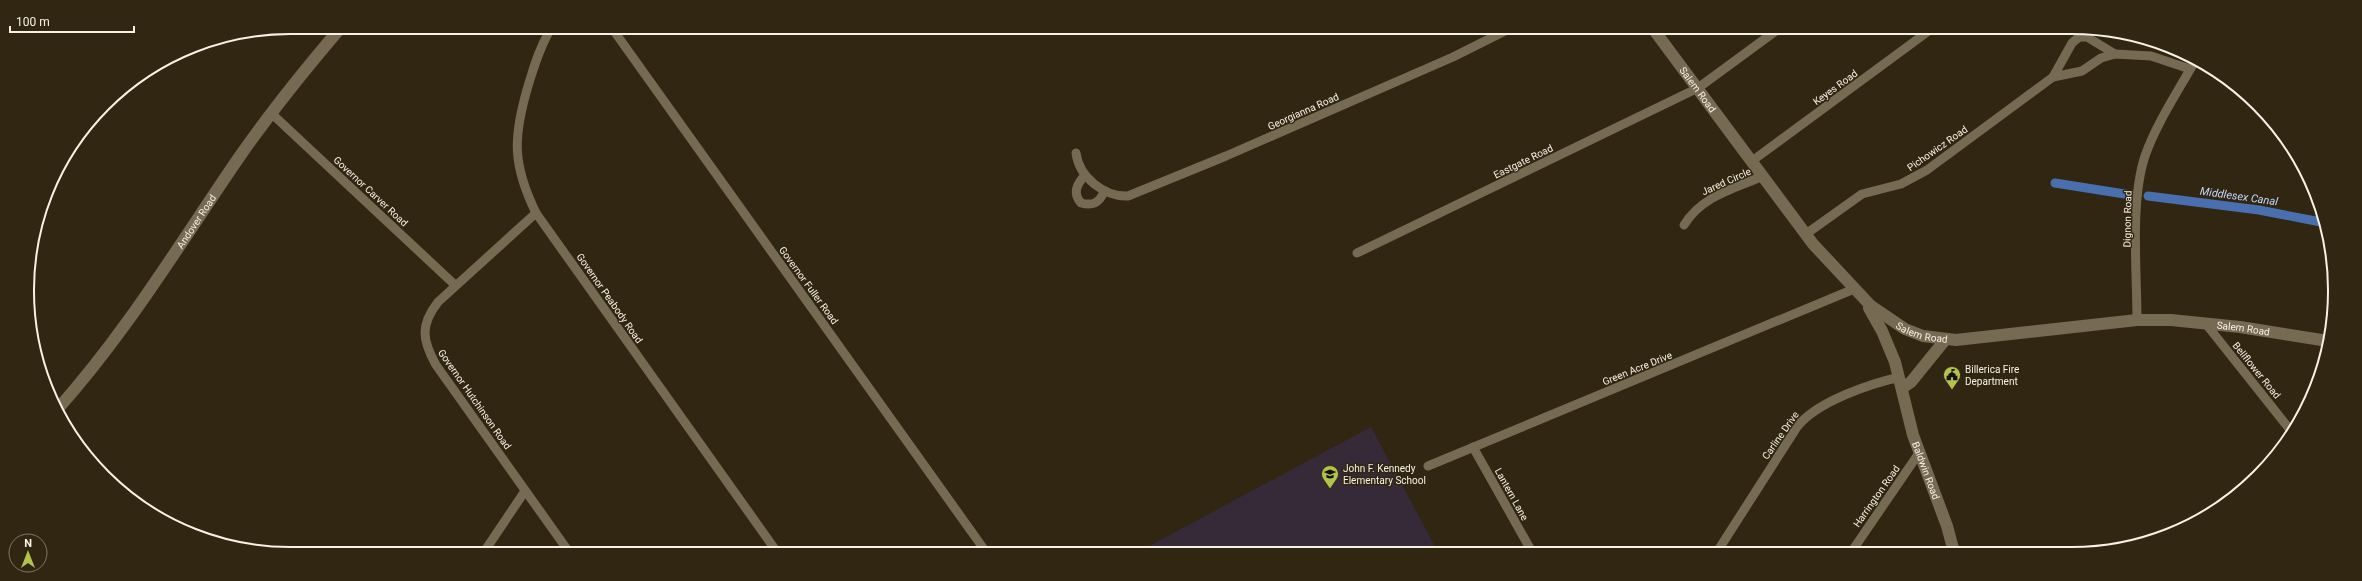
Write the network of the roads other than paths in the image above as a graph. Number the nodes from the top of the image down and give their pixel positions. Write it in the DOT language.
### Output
graph roads {
  1 [pos="335,34"];
  2 [pos="548,34"];
  3 [pos="615,34"];
  4 [pos="1499,34"];
  5 [pos="1657,34"];
  6 [pos="1772,34"];
  7 [pos="1925,34"];
  8 [pos="2115,54"];
  9 [pos="2193,64"];
  10 [pos="2190,70"];
  11 [pos="2053,78"];
  12 [pos="1698,88"];
  13 [pos="271,113"];
  14 [pos="1076,153"];
  15 [pos="1752,161"];
  16 [pos="1085,175"];
  17 [pos="1763,176"];
  18 [pos="1104,192"];
  19 [pos="536,213"];
  20 [pos="1684,225"];
  21 [pos="1806,234"];
  22 [pos="1358,254"];
  23 [pos="456,285"];
  24 [pos="1857,292"];
  25 [pos="2137,320"];
  26 [pos="2206,324"];
  27 [pos="1945,340"];
  28 [pos="2323,340"];
  29 [pos="1901,383"];
  30 [pos="61,406"];
  31 [pos="2288,428"];
  32 [pos="1473,448"];
  33 [pos="1919,453"];
  34 [pos="1428,466"];
  35 [pos="525,491"];
  36 [pos="487,547"];
  37 [pos="565,547"];
  38 [pos="773,547"];
  39 [pos="982,547"];
  40 [pos="1529,547"];
  41 [pos="1720,547"];
  42 [pos="1855,547"];
  43 [pos="1953,547"];
  1 -- 13 [label="main road, Andover Road"];
  2 -- 19 [label="street, Governor Peabody Road"];
  3 -- 39 [label="street, Governor Fuller Road"];
  4 -- 18 [label="street, Georgianna Road"];
  5 -- 12 [label="main road, Salem Road"];
  6 -- 12 [label="street, Eastgate Road"];
  7 -- 15 [label="street, Keyes Road"];
  8 -- 10 [label="street, Pichowicz Road"];
  8 -- 11 [label="street, Pichowicz Road"];
  8 -- 11 [label="street, Pichowicz Road"];
  9 -- 10 [label="street, Dignon Road"];
  10 -- 25 [label="street, Dignon Road"];
  11 -- 21 [label="street, Pichowicz Road"];
  12 -- 15 [label="main road, Salem Road"];
  12 -- 22 [label="street, Eastgate Road"];
  13 -- 23 [label="street, Governor Carver Road"];
  13 -- 30 [label="main road, Andover Road"];
  14 -- 16 [label="street, Georgianna Road"];
  15 -- 17 [label="main road, Salem Road"];
  16 -- 18 [label="street, Georgianna Road"];
  16 -- 18 [label="street"];
  17 -- 20 [label="street, Jared Circle"];
  17 -- 21 [label="main road, Salem Road"];
  19 -- 23 [label="street, Governor Hutchinson Road"];
  19 -- 38 [label="street, Governor Peabody Road"];
  21 -- 24 [label="main road, Salem Road"];
  23 -- 35 [label="street, Governor Hutchinson Road"];
  24 -- 27 [label="main road, Salem Road"];
  24 -- 29 [label="main road, Baldwin Road"];
  24 -- 32 [label="street, Green Acre Drive"];
  25 -- 26 [label="main road, Salem Road"];
  25 -- 27 [label="main road, Salem Road"];
  26 -- 28 [label="main road, Salem Road"];
  26 -- 31 [label="street, Bellflower Road"];
  27 -- 29 [label="main road"];
  29 -- 33 [label="main road, Baldwin Road"];
  29 -- 41 [label="street, Carline Drive"];
  32 -- 34 [label="street, Green Acre Drive"];
  32 -- 40 [label="street, Lantern Lane"];
  33 -- 42 [label="street, Harrington Road"];
  33 -- 43 [label="main road, Baldwin Road"];
  35 -- 36 [label="street"];
  35 -- 37 [label="street, Governor Hutchinson Road"];
}
